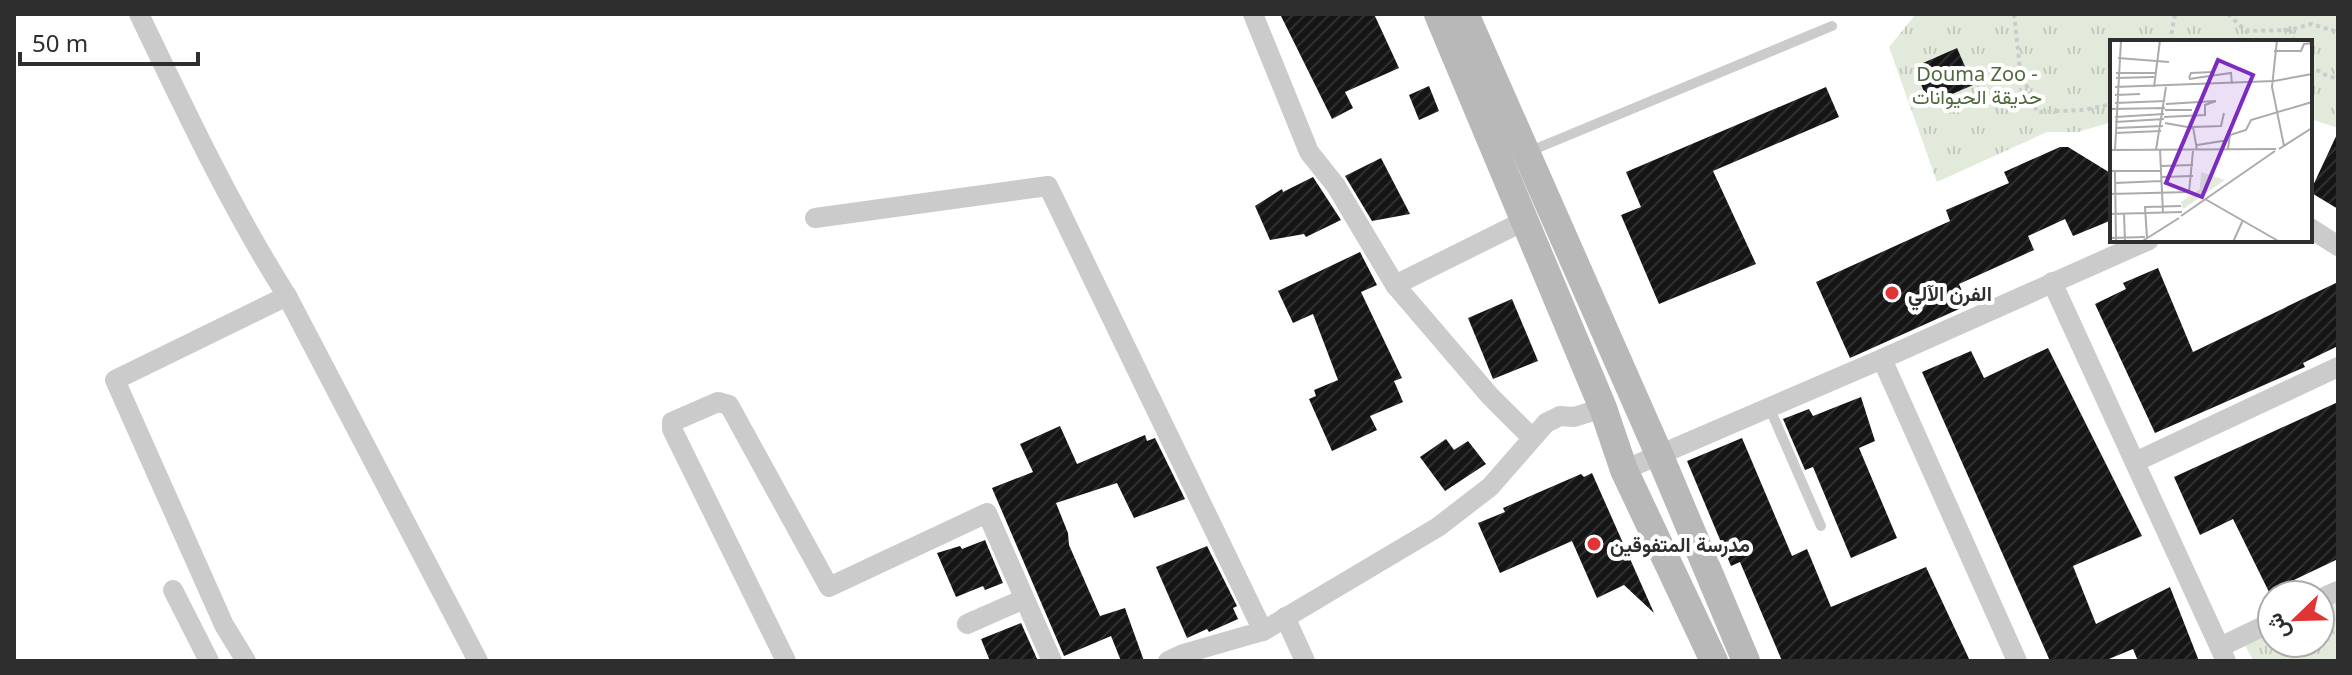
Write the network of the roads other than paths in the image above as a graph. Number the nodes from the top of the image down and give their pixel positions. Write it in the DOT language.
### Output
graph roads {
  1 [pos="139,14"];
  2 [pos="1253,14"];
  3 [pos="1438,14"];
  4 [pos="1465,14"];
  5 [pos="1832,26"];
  6 [pos="1526,153"];
  7 [pos="815,218"];
  8 [pos="1524,221"];
  9 [pos="2312,229"];
  10 [pos="2144,242"];
  11 [pos="2338,246"];
  12 [pos="2052,282"];
  13 [pos="1395,285"];
  14 [pos="287,296"];
  15 [pos="1882,359"];
  16 [pos="2338,367"];
  17 [pos="1769,407"];
  18 [pos="1603,408"];
  19 [pos="1532,438"];
  20 [pos="1659,454"];
  21 [pos="2135,462"];
  22 [pos="1624,470"];
  23 [pos="1821,526"];
  24 [pos="173,590"];
  25 [pos="1024,599"];
  26 [pos="1285,617"];
  27 [pos="967,624"];
  28 [pos="1263,631"];
  29 [pos="2256,632"];
  30 [pos="2223,654"];
  31 [pos="209,661"];
  32 [pos="246,661"];
  33 [pos="478,661"];
  34 [pos="786,661"];
  35 [pos="1052,661"];
  36 [pos="1168,661"];
  37 [pos="1305,661"];
  38 [pos="1714,661"];
  39 [pos="1746,661"];
  40 [pos="2017,661"];
  1 -- 14 [label="street"];
  2 -- 13 [label="street"];
  3 -- 8 [label="main road"];
  4 -- 6 [label="main road"];
  5 -- 6 [label="lane"];
  6 -- 20 [label="main road"];
  7 -- 28 [label="street"];
  8 -- 13 [label="street"];
  8 -- 18 [label="main road"];
  9 -- 11 [label="street"];
  10 -- 12 [label="street"];
  12 -- 15 [label="street"];
  12 -- 21 [label="street"];
  13 -- 19 [label="street"];
  14 -- 32 [label="street"];
  14 -- 33 [label="street"];
  15 -- 17 [label="street"];
  15 -- 40 [label="street"];
  16 -- 21 [label="street"];
  17 -- 20 [label="street"];
  17 -- 23 [label="lane"];
  18 -- 19 [label="street"];
  18 -- 22 [label="main road"];
  19 -- 26 [label="street"];
  20 -- 22 [label="street"];
  20 -- 39 [label="main road"];
  21 -- 30 [label="street"];
  22 -- 38 [label="main road"];
  24 -- 31 [label="street"];
  25 -- 27 [label="street"];
  25 -- 34 [label="street"];
  25 -- 35 [label="street"];
  26 -- 28 [label="street"];
  26 -- 37 [label="street"];
  28 -- 36 [label="street"];
  29 -- 30 [label="street"];
}
